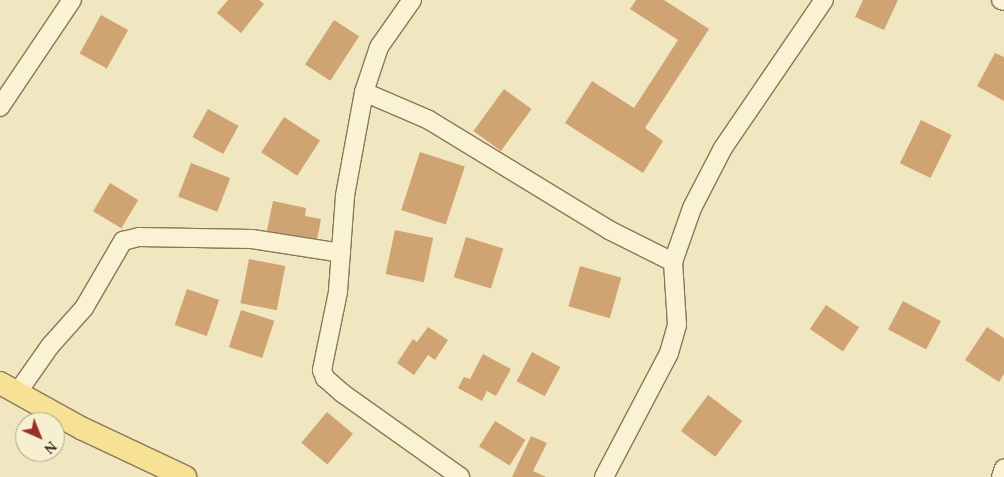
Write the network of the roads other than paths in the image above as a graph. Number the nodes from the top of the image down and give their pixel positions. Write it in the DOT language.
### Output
graph roads {
  1 [pos="72,0"];
  2 [pos="412,0"];
  3 [pos="824,0"];
  4 [pos="364,92"];
  5 [pos="0,107"];
  6 [pos="341,253"];
  7 [pos="673,262"];
  8 [pos="8,388"];
  9 [pos="1004,468"];
  10 [pos="185,477"];
  11 [pos="460,477"];
  12 [pos="604,477"];
  13 [pos="1001,477"];
  1 -- 5 [label="street"];
  2 -- 4 [label="street"];
  3 -- 7 [label="street"];
  4 -- 6 [label="street"];
  4 -- 7 [label="street"];
  6 -- 8 [label="street"];
  6 -- 11 [label="street"];
  7 -- 12 [label="street"];
  8 -- 10 [label="main road"];
  9 -- 13 [label="street"];
}
